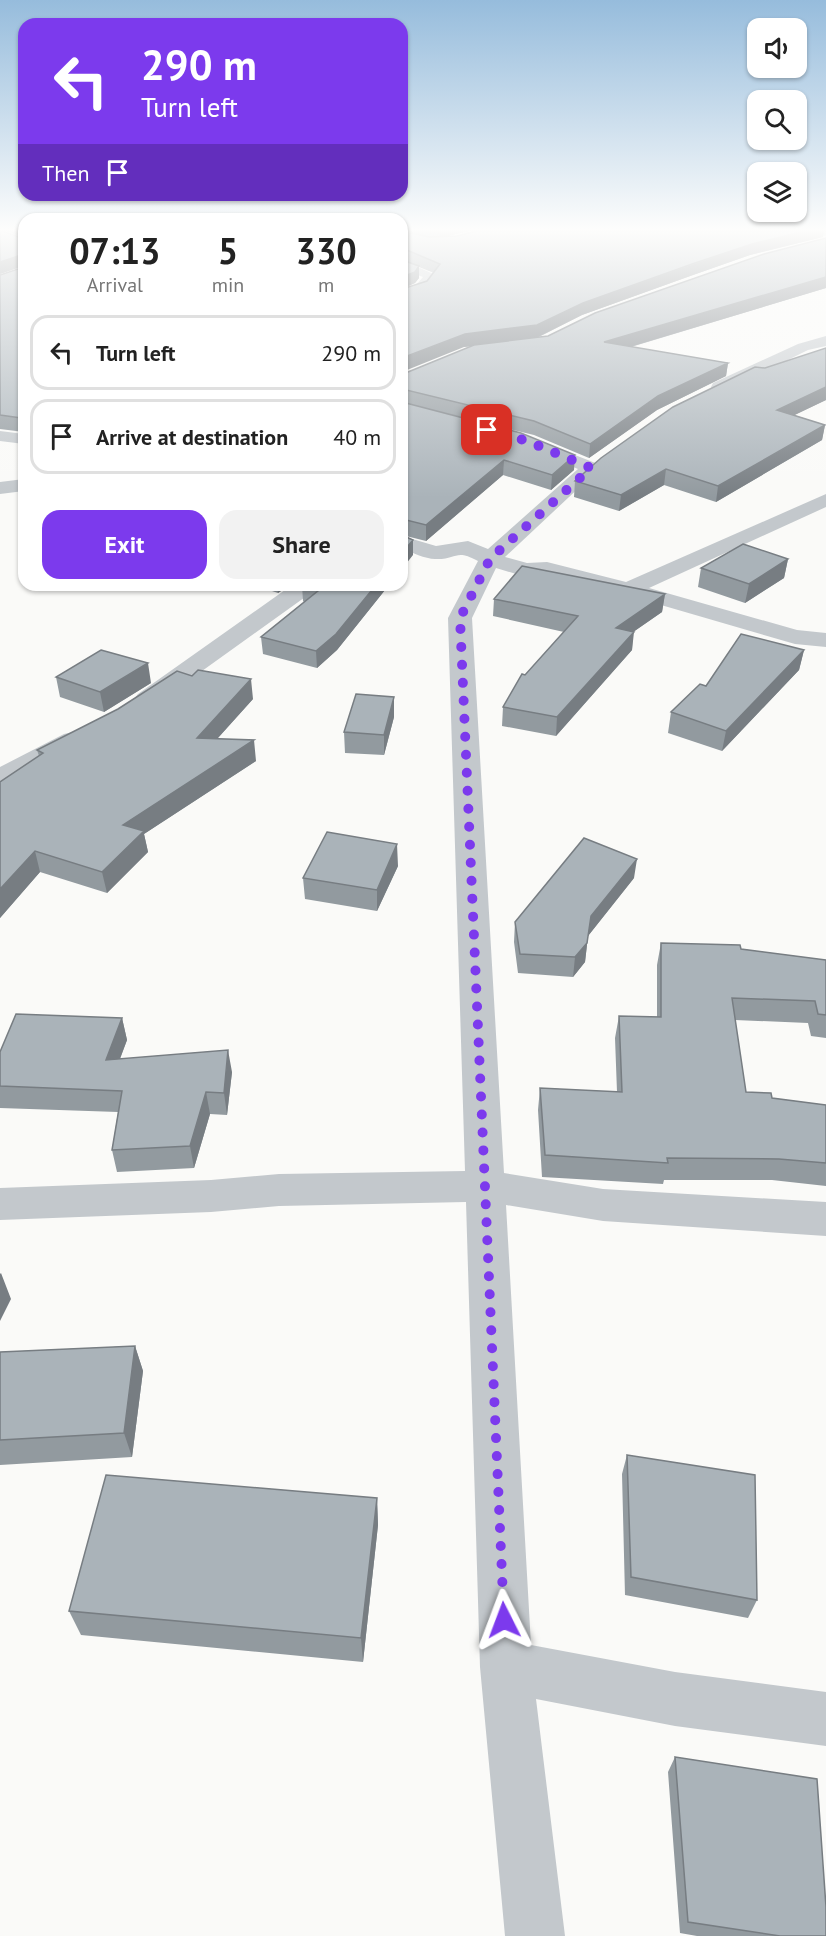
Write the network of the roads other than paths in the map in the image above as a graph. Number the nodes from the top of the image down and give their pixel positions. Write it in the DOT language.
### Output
graph roads {
  1 [pos="826,341"];
  2 [pos="706,394"];
  3 [pos="516,438"];
  4 [pos="18,486"];
  5 [pos="0,488"];
  6 [pos="826,500"];
  7 [pos="408,544"];
  8 [pos="490,559"];
  9 [pos="299,591"];
  10 [pos="626,591"];
  11 [pos="826,640"];
  12 [pos="130,710"];
  13 [pos="91,731"];
  14 [pos="0,778"];
  15 [pos="484,1186"];
  16 [pos="0,1204"];
  17 [pos="826,1220"];
  18 [pos="506,1667"];
  19 [pos="826,1719"];
  20 [pos="536,1936"];
  1 -- 2 [label="street"];
  3 -- 8 [label="street"];
  4 -- 5 [label="street"];
  6 -- 10 [label="street"];
  7 -- 8 [label="street"];
  8 -- 10 [label="street"];
  8 -- 15 [label="street"];
  9 -- 12 [label="street"];
  10 -- 11 [label="street"];
  13 -- 14 [label="street"];
  15 -- 16 [label="street"];
  15 -- 17 [label="street"];
  15 -- 18 [label="street"];
  18 -- 19 [label="street"];
  18 -- 20 [label="street"];
}
